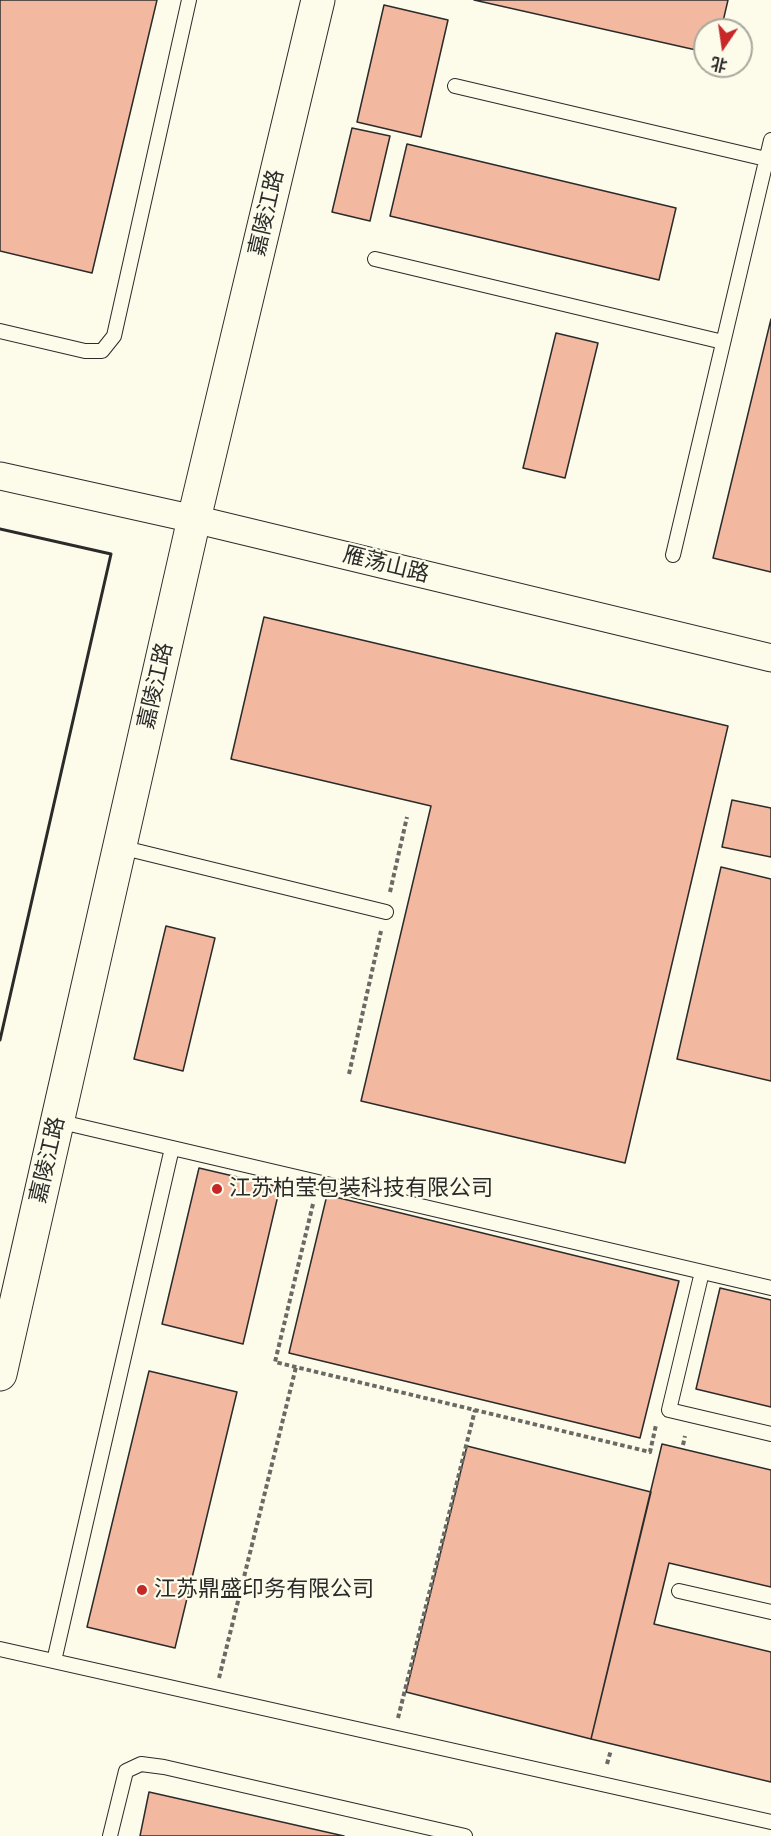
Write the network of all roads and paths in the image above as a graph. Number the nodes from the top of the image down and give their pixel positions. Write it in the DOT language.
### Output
graph roads {
  1 [pos="189,0"];
  2 [pos="318,0"];
  3 [pos="455,86"];
  4 [pos="771,140"];
  5 [pos="766,159"];
  6 [pos="375,259"];
  7 [pos="0,331"];
  8 [pos="723,342"];
  9 [pos="0,477"];
  10 [pos="194,519"];
  11 [pos="673,555"];
  12 [pos="771,658"];
  13 [pos="407,817"];
  14 [pos="120,847"];
  15 [pos="386,912"];
  16 [pos="349,1074"];
  17 [pos="57,1121"];
  18 [pos="172,1148"];
  19 [pos="318,1182"];
  20 [pos="702,1272"];
  21 [pos="771,1288"];
  22 [pos="296,1367"];
  23 [pos="0,1374"];
  24 [pos="475,1410"];
  25 [pos="669,1410"];
  26 [pos="771,1434"];
  27 [pos="679,1591"];
  28 [pos="771,1612"];
  29 [pos="0,1648"];
  30 [pos="54,1661"];
  31 [pos="214,1697"];
  32 [pos="393,1737"];
  33 [pos="771,1822"];
  34 [pos="405,1829"];
  35 [pos="110,1836"];
  36 [pos="465,1836"];
  1 -- 7 [label="lane"];
  2 -- 10 [label="street, 嘉陵江路"];
  3 -- 5 [label="lane"];
  4 -- 5 [label="lane"];
  5 -- 8 [label="lane"];
  6 -- 8 [label="lane"];
  8 -- 11 [label="lane"];
  9 -- 10 [label="street, 雁荡山路"];
  10 -- 12 [label="street, 雁荡山路"];
  10 -- 14 [label="street, 嘉陵江路"];
  13 -- 15 [label="path"];
  14 -- 15 [label="lane"];
  14 -- 17 [label="street, 嘉陵江路"];
  15 -- 16 [label="path"];
  17 -- 18 [label="lane"];
  17 -- 23 [label="street, 嘉陵江路"];
  18 -- 19 [label="lane"];
  18 -- 30 [label="lane"];
  19 -- 20 [label="lane"];
  19 -- 22 [label="path"];
  20 -- 21 [label="lane"];
  20 -- 25 [label="lane"];
  22 -- 24 [label="path"];
  22 -- 31 [label="path"];
  24 -- 25 [label="path"];
  24 -- 32 [label="path"];
  25 -- 26 [label="lane"];
  27 -- 28 [label="lane"];
  29 -- 30 [label="lane"];
  30 -- 31 [label="lane"];
  31 -- 32 [label="lane"];
  32 -- 33 [label="lane"];
  34 -- 35 [label="lane"];
  34 -- 36 [label="lane"];
}
